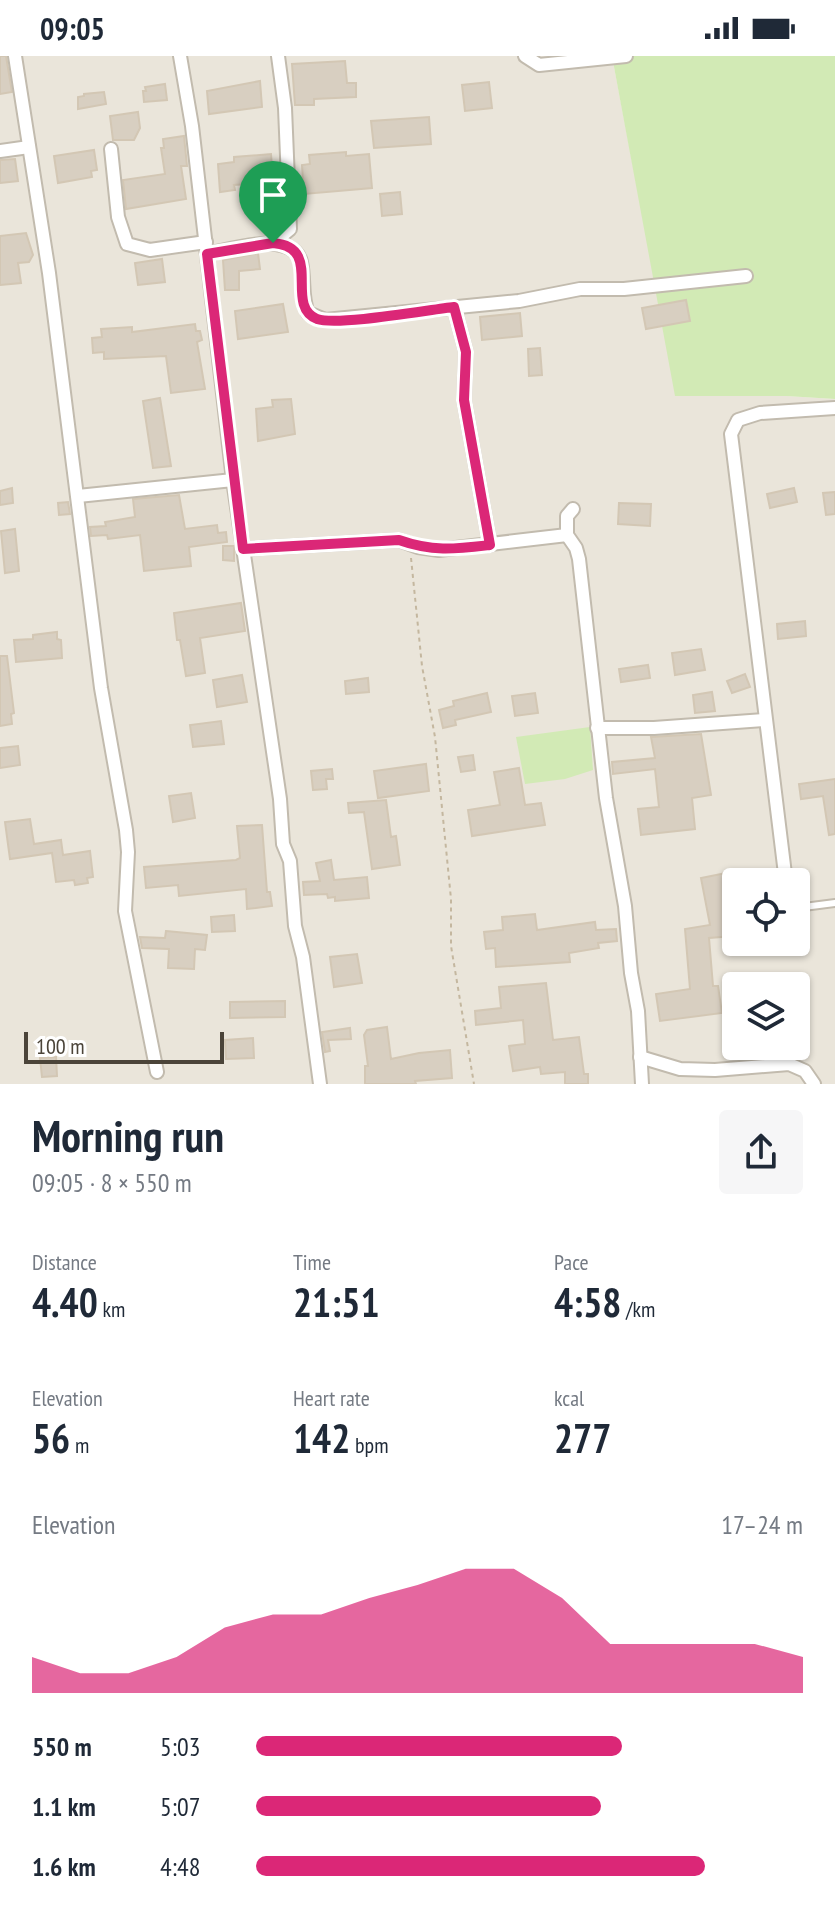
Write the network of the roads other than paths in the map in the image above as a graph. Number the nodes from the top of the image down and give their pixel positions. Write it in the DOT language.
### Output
graph roads {
  1 [pos="15,56"];
  2 [pos="180,56"];
  3 [pos="278,56"];
  4 [pos="525,56"];
  5 [pos="626,56"];
  6 [pos="29,147"];
  7 [pos="111,149"];
  8 [pos="0,151"];
  9 [pos="273,243"];
  10 [pos="206,248"];
  11 [pos="746,276"];
  12 [pos="454,307"];
  13 [pos="835,408"];
  14 [pos="233,480"];
  15 [pos="78,496"];
  16 [pos="573,509"];
  17 [pos="567,535"];
  18 [pos="490,545"];
  19 [pos="243,549"];
  20 [pos="764,720"];
  21 [pos="597,728"];
  22 [pos="784,868"];
  23 [pos="835,903"];
  24 [pos="810,906"];
  25 [pos="640,1057"];
  26 [pos="157,1072"];
  27 [pos="320,1084"];
  28 [pos="642,1084"];
  29 [pos="814,1084"];
  1 -- 6 [label="street"];
  2 -- 10 [label="street"];
  3 -- 9 [label="street"];
  4 -- 5 [label="street"];
  6 -- 8 [label="street"];
  6 -- 15 [label="street"];
  7 -- 10 [label="street"];
  9 -- 10 [label="street"];
  9 -- 12 [label="street"];
  10 -- 14 [label="street"];
  11 -- 12 [label="street"];
  12 -- 18 [label="street"];
  13 -- 20 [label="street"];
  14 -- 15 [label="street"];
  14 -- 19 [label="street"];
  15 -- 26 [label="street"];
  16 -- 17 [label="street"];
  17 -- 18 [label="street"];
  17 -- 21 [label="street"];
  18 -- 19 [label="street"];
  19 -- 27 [label="street"];
  20 -- 21 [label="street"];
  20 -- 22 [label="street"];
  21 -- 25 [label="street"];
  23 -- 24 [label="lane"];
  25 -- 28 [label="street"];
  25 -- 29 [label="street"];
}
